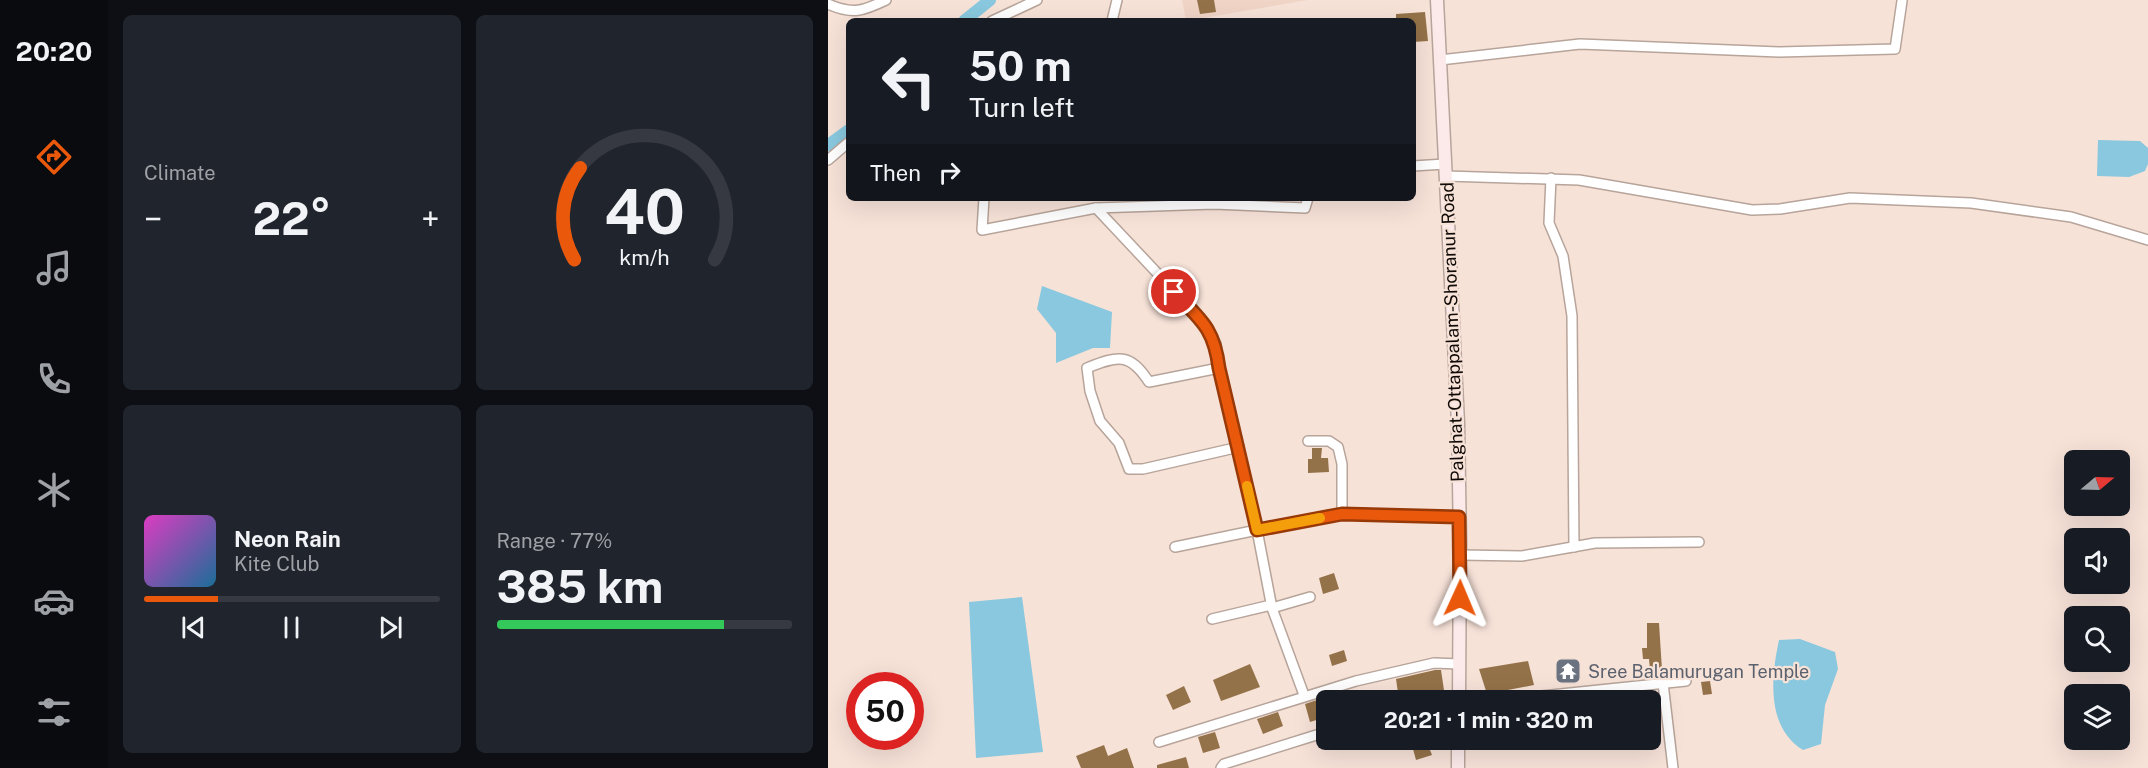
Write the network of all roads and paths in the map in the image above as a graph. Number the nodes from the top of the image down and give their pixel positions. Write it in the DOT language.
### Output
graph roads {
  1 [pos="886,0"];
  2 [pos="1037,0"];
  3 [pos="1117,0"];
  4 [pos="1440,1"];
  5 [pos="1902,2"];
  6 [pos="828,4"];
  7 [pos="1018,4"];
  8 [pos="997,18"];
  9 [pos="1113,18"];
  10 [pos="1440,60"];
  11 [pos="846,145"];
  12 [pos="828,160"];
  13 [pos="1416,166"];
  14 [pos="1445,170"];
  15 [pos="1551,178"];
  16 [pos="984,201"];
  17 [pos="1233,201"];
  18 [pos="1307,201"];
  19 [pos="1096,208"];
  20 [pos="2148,240"];
  21 [pos="1219,368"];
  22 [pos="1308,441"];
  23 [pos="1239,447"];
  24 [pos="1342,514"];
  25 [pos="1459,517"];
  26 [pos="1257,530"];
  27 [pos="1699,542"];
  28 [pos="1574,547"];
  29 [pos="1175,548"];
  30 [pos="1460,555"];
  31 [pos="1310,597"];
  32 [pos="1271,607"];
  33 [pos="1212,619"];
  34 [pos="1459,664"];
  35 [pos="1686,681"];
  36 [pos="1663,683"];
  37 [pos="1459,690"];
  38 [pos="1612,690"];
  39 [pos="1304,695"];
  40 [pos="1316,735"];
  41 [pos="1159,742"];
  42 [pos="1458,750"];
  43 [pos="1221,768"];
  44 [pos="1458,768"];
  45 [pos="1673,768"];
  1 -- 6 [label="street"];
  2 -- 7 [label="street"];
  3 -- 9 [label="street"];
  4 -- 10 [label="main road, Palghat-Ottappalam-Shoranur Road"];
  5 -- 10 [label="street"];
  7 -- 8 [label="street"];
  10 -- 14 [label="main road, Palghat-Ottappalam-Shoranur Road"];
  11 -- 12 [label="street"];
  13 -- 14 [label="street"];
  14 -- 15 [label="street"];
  14 -- 25 [label="main road, Palghat-Ottappalam-Shoranur Road"];
  15 -- 20 [label="street"];
  15 -- 28 [label="street"];
  16 -- 19 [label="street"];
  17 -- 18 [label="street"];
  17 -- 19 [label="street"];
  19 -- 21 [label="street"];
  21 -- 23 [label="street"];
  21 -- 23 [label="street"];
  22 -- 24 [label="street"];
  23 -- 26 [label="street"];
  24 -- 25 [label="street"];
  24 -- 26 [label="street"];
  25 -- 30 [label="main road, Palghat-Ottappalam-Shoranur Road"];
  26 -- 29 [label="street"];
  26 -- 32 [label="street"];
  27 -- 28 [label="street"];
  28 -- 30 [label="street"];
  30 -- 34 [label="main road, Palghat-Ottappalam-Shoranur Road"];
  31 -- 32 [label="street"];
  32 -- 33 [label="street"];
  32 -- 39 [label="street"];
  34 -- 37 [label="main road, Palghat-Ottappalam-Shoranur Road"];
  34 -- 39 [label="street"];
  35 -- 36 [label="street"];
  36 -- 38 [label="street"];
  36 -- 45 [label="street"];
  39 -- 41 [label="street"];
  40 -- 43 [label="street"];
  42 -- 44 [label="main road"];
}
